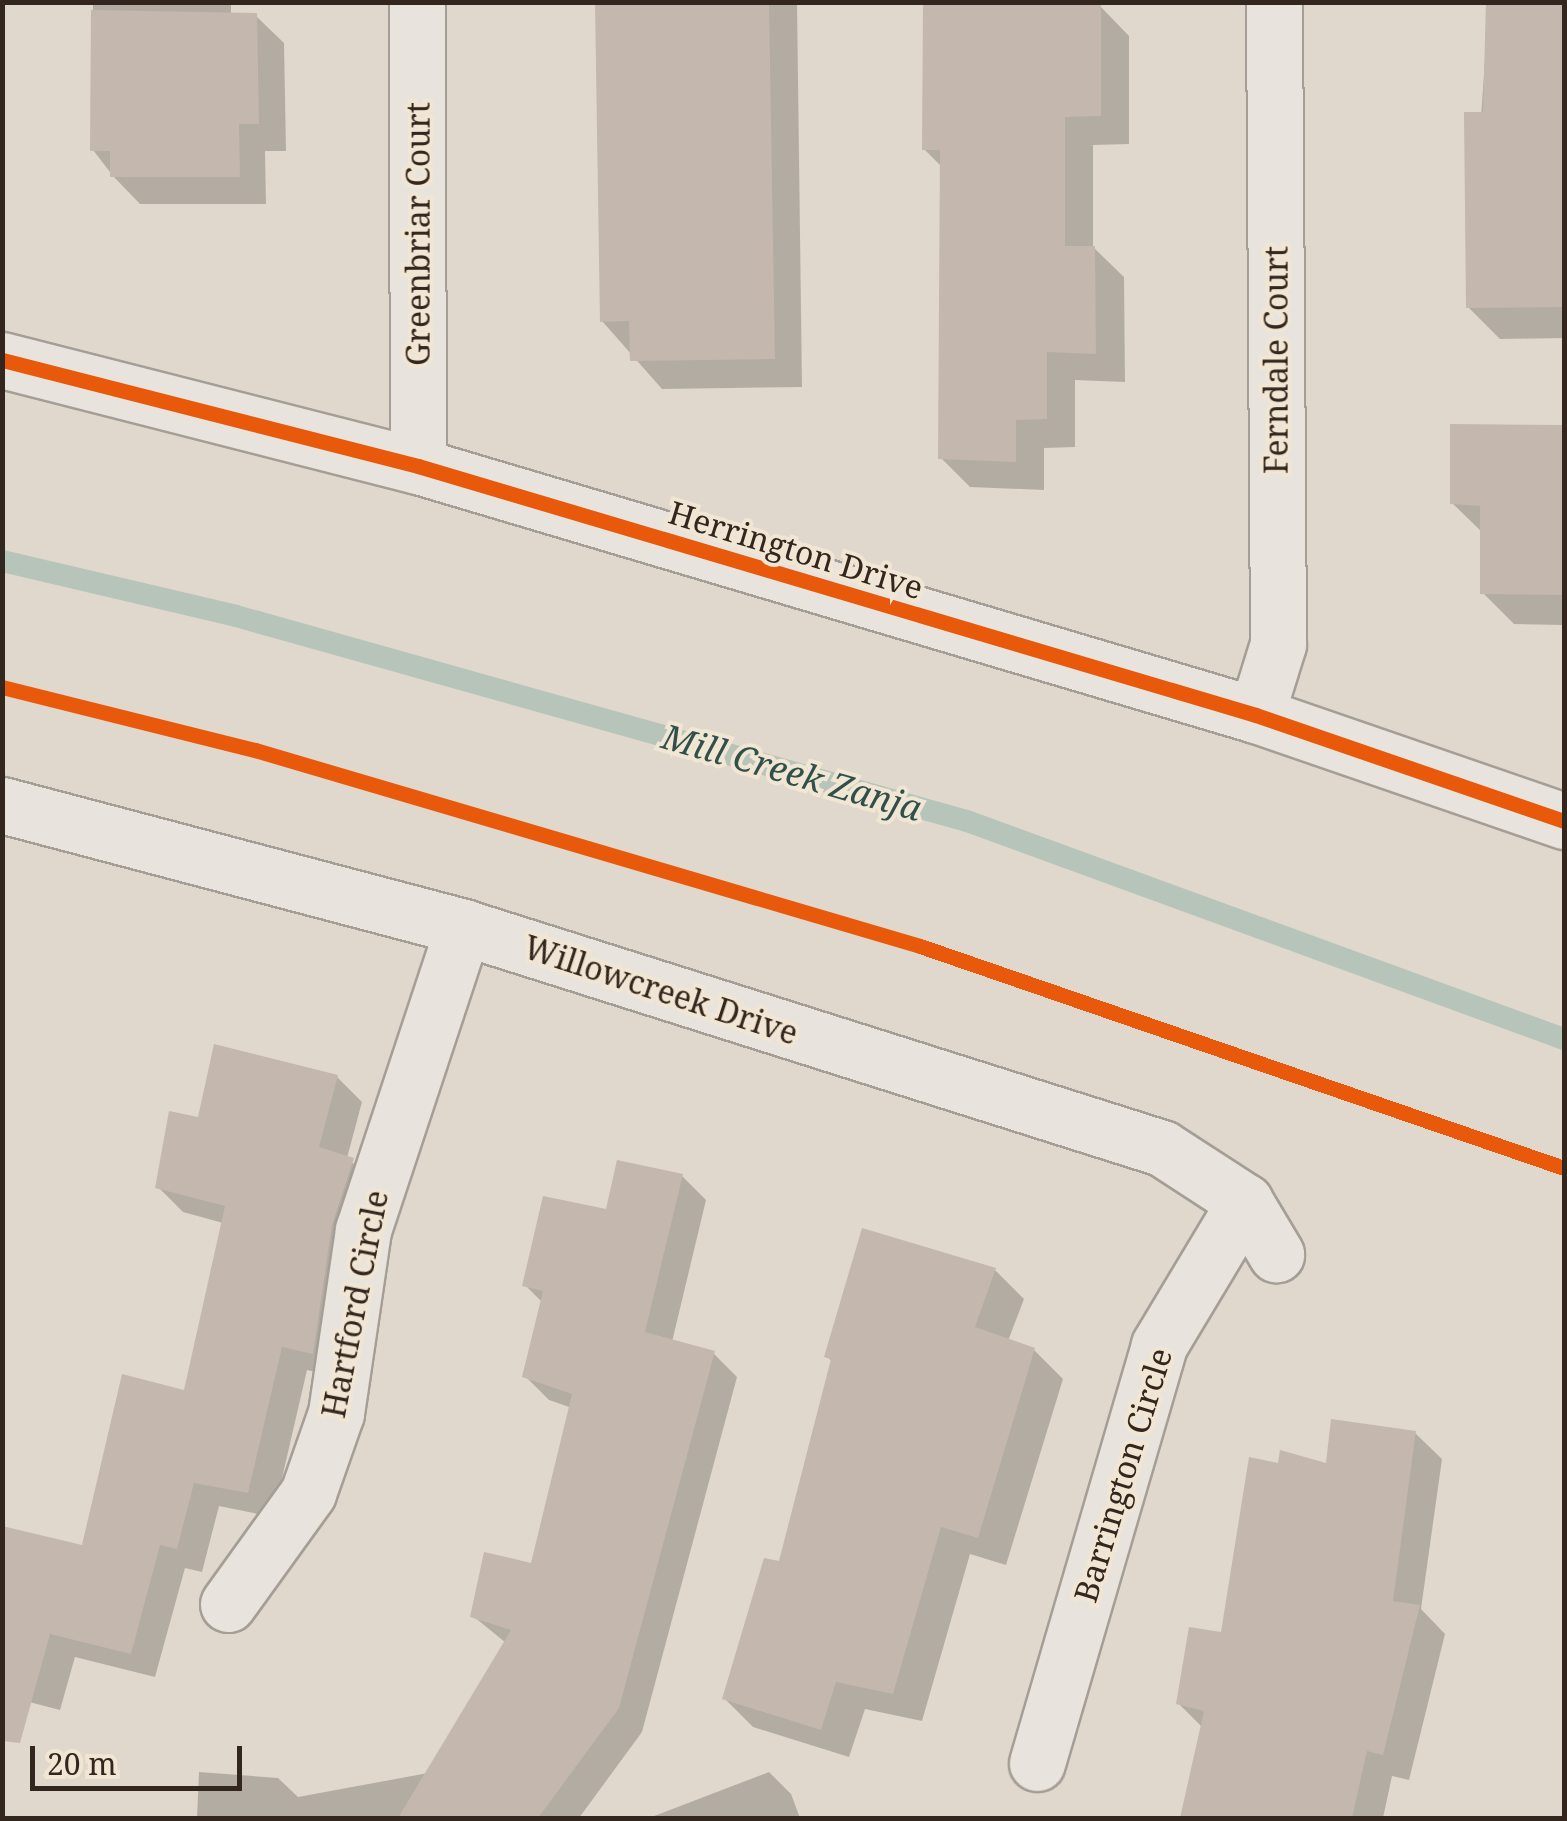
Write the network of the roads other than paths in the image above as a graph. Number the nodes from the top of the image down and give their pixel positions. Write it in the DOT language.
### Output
graph roads {
  1 [pos="417,2"];
  2 [pos="1274,2"];
  3 [pos="2,360"];
  4 [pos="418,466"];
  5 [pos="1256,715"];
  6 [pos="2,804"];
  7 [pos="1564,821"];
  8 [pos="464,927"];
  9 [pos="1245,1202"];
  10 [pos="1276,1254"];
  11 [pos="228,1604"];
  12 [pos="1036,1763"];
  1 -- 4 [label="street, Greenbriar Court"];
  2 -- 5 [label="street, Ferndale Court"];
  3 -- 4 [label="street, Herrington Drive"];
  4 -- 5 [label="street, Herrington Drive"];
  5 -- 7 [label="street, Herrington Drive"];
  6 -- 8 [label="street, Willowcreek Drive"];
  8 -- 9 [label="street, Willowcreek Drive"];
  8 -- 11 [label="street, Hartford Circle"];
  9 -- 10 [label="street, Willowcreek Drive"];
  9 -- 12 [label="street, Barrington Circle"];
}
